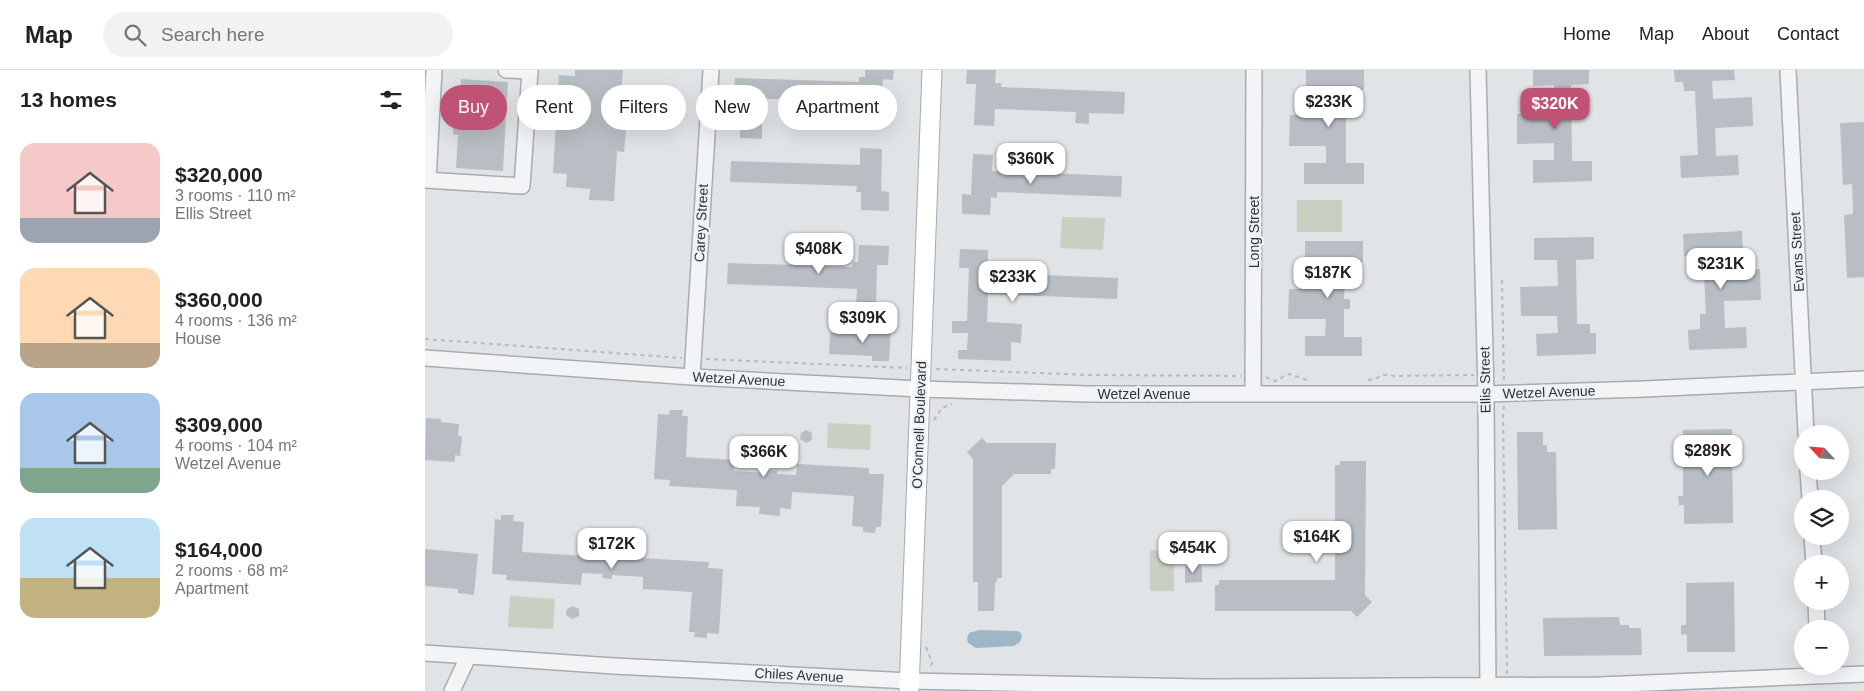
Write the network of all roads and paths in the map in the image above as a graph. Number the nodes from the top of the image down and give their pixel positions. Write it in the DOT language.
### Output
graph roads {
  1 [pos="434,70"];
  2 [pos="506,70"];
  3 [pos="711,70"];
  4 [pos="932,70"];
  5 [pos="1254,70"];
  6 [pos="1478,70"];
  7 [pos="1788,70"];
  8 [pos="427,180"];
  9 [pos="1502,280"];
  10 [pos="425,339"];
  11 [pos="425,358"];
  12 [pos="693,359"];
  13 [pos="921,369"];
  14 [pos="1485,375"];
  15 [pos="1253,376"];
  16 [pos="692,377"];
  17 [pos="1864,379"];
  18 [pos="1311,381"];
  19 [pos="1362,381"];
  20 [pos="1803,382"];
  21 [pos="920,389"];
  22 [pos="1253,394"];
  23 [pos="1486,394"];
  24 [pos="1504,394"];
  25 [pos="958,402"];
  26 [pos="933,421"];
  27 [pos="1805,425"];
  28 [pos="925,644"];
  29 [pos="425,654"];
  30 [pos="468,657"];
  31 [pos="1794,673"];
  32 [pos="1849,673"];
  33 [pos="1864,674"];
  34 [pos="929,681"];
  35 [pos="1017,684"];
  36 [pos="910,686"];
  37 [pos="1507,686"];
  38 [pos="1488,688"];
  39 [pos="452,691"];
  40 [pos="994,691"];
  1 -- 8 [label="street"];
  2 -- 8 [label="street"];
  3 -- 12 [label="street, Carey Street"];
  4 -- 13 [label="main road, O'Connell Boulevard"];
  5 -- 15 [label="street, Long Street"];
  6 -- 14 [label="street, Ellis Street"];
  7 -- 20 [label="street, Evans Street"];
  9 -- 24 [label="path"];
  10 -- 12 [label="path"];
  11 -- 16 [label="street, Wetzel Avenue"];
  12 -- 13 [label="path"];
  12 -- 16 [label="street, Carey Street"];
  13 -- 15 [label="path"];
  13 -- 21 [label="main road, O'Connell Boulevard"];
  14 -- 19 [label="path"];
  14 -- 23 [label="street, Ellis Street"];
  15 -- 18 [label="path"];
  15 -- 22 [label="street, Long Street"];
  16 -- 21 [label="street, Wetzel Avenue"];
  17 -- 20 [label="street, Wetzel Avenue"];
  20 -- 24 [label="street, Wetzel Avenue"];
  20 -- 27 [label="street, Evans Street"];
  21 -- 22 [label="street, Wetzel Avenue"];
  21 -- 36 [label="main road, O'Connell Boulevard"];
  22 -- 23 [label="street, Wetzel Avenue"];
  23 -- 24 [label="street, Wetzel Avenue"];
  23 -- 38 [label="street, Ellis Street"];
  24 -- 37 [label="path"];
  25 -- 26 [label="path"];
  28 -- 34 [label="path"];
  29 -- 30 [label="street, Chiles Avenue"];
  30 -- 36 [label="street, Chiles Avenue"];
  30 -- 39 [label="street"];
  31 -- 37 [label="street, Chiles Avenue"];
  32 -- 33 [label="street, Chiles Avenue"];
  34 -- 35 [label="street, Chiles Avenue"];
  34 -- 36 [label="street, Chiles Avenue"];
  35 -- 38 [label="street, Chiles Avenue"];
  35 -- 40 [label="street"];
  37 -- 38 [label="street, Chiles Avenue"];
}
